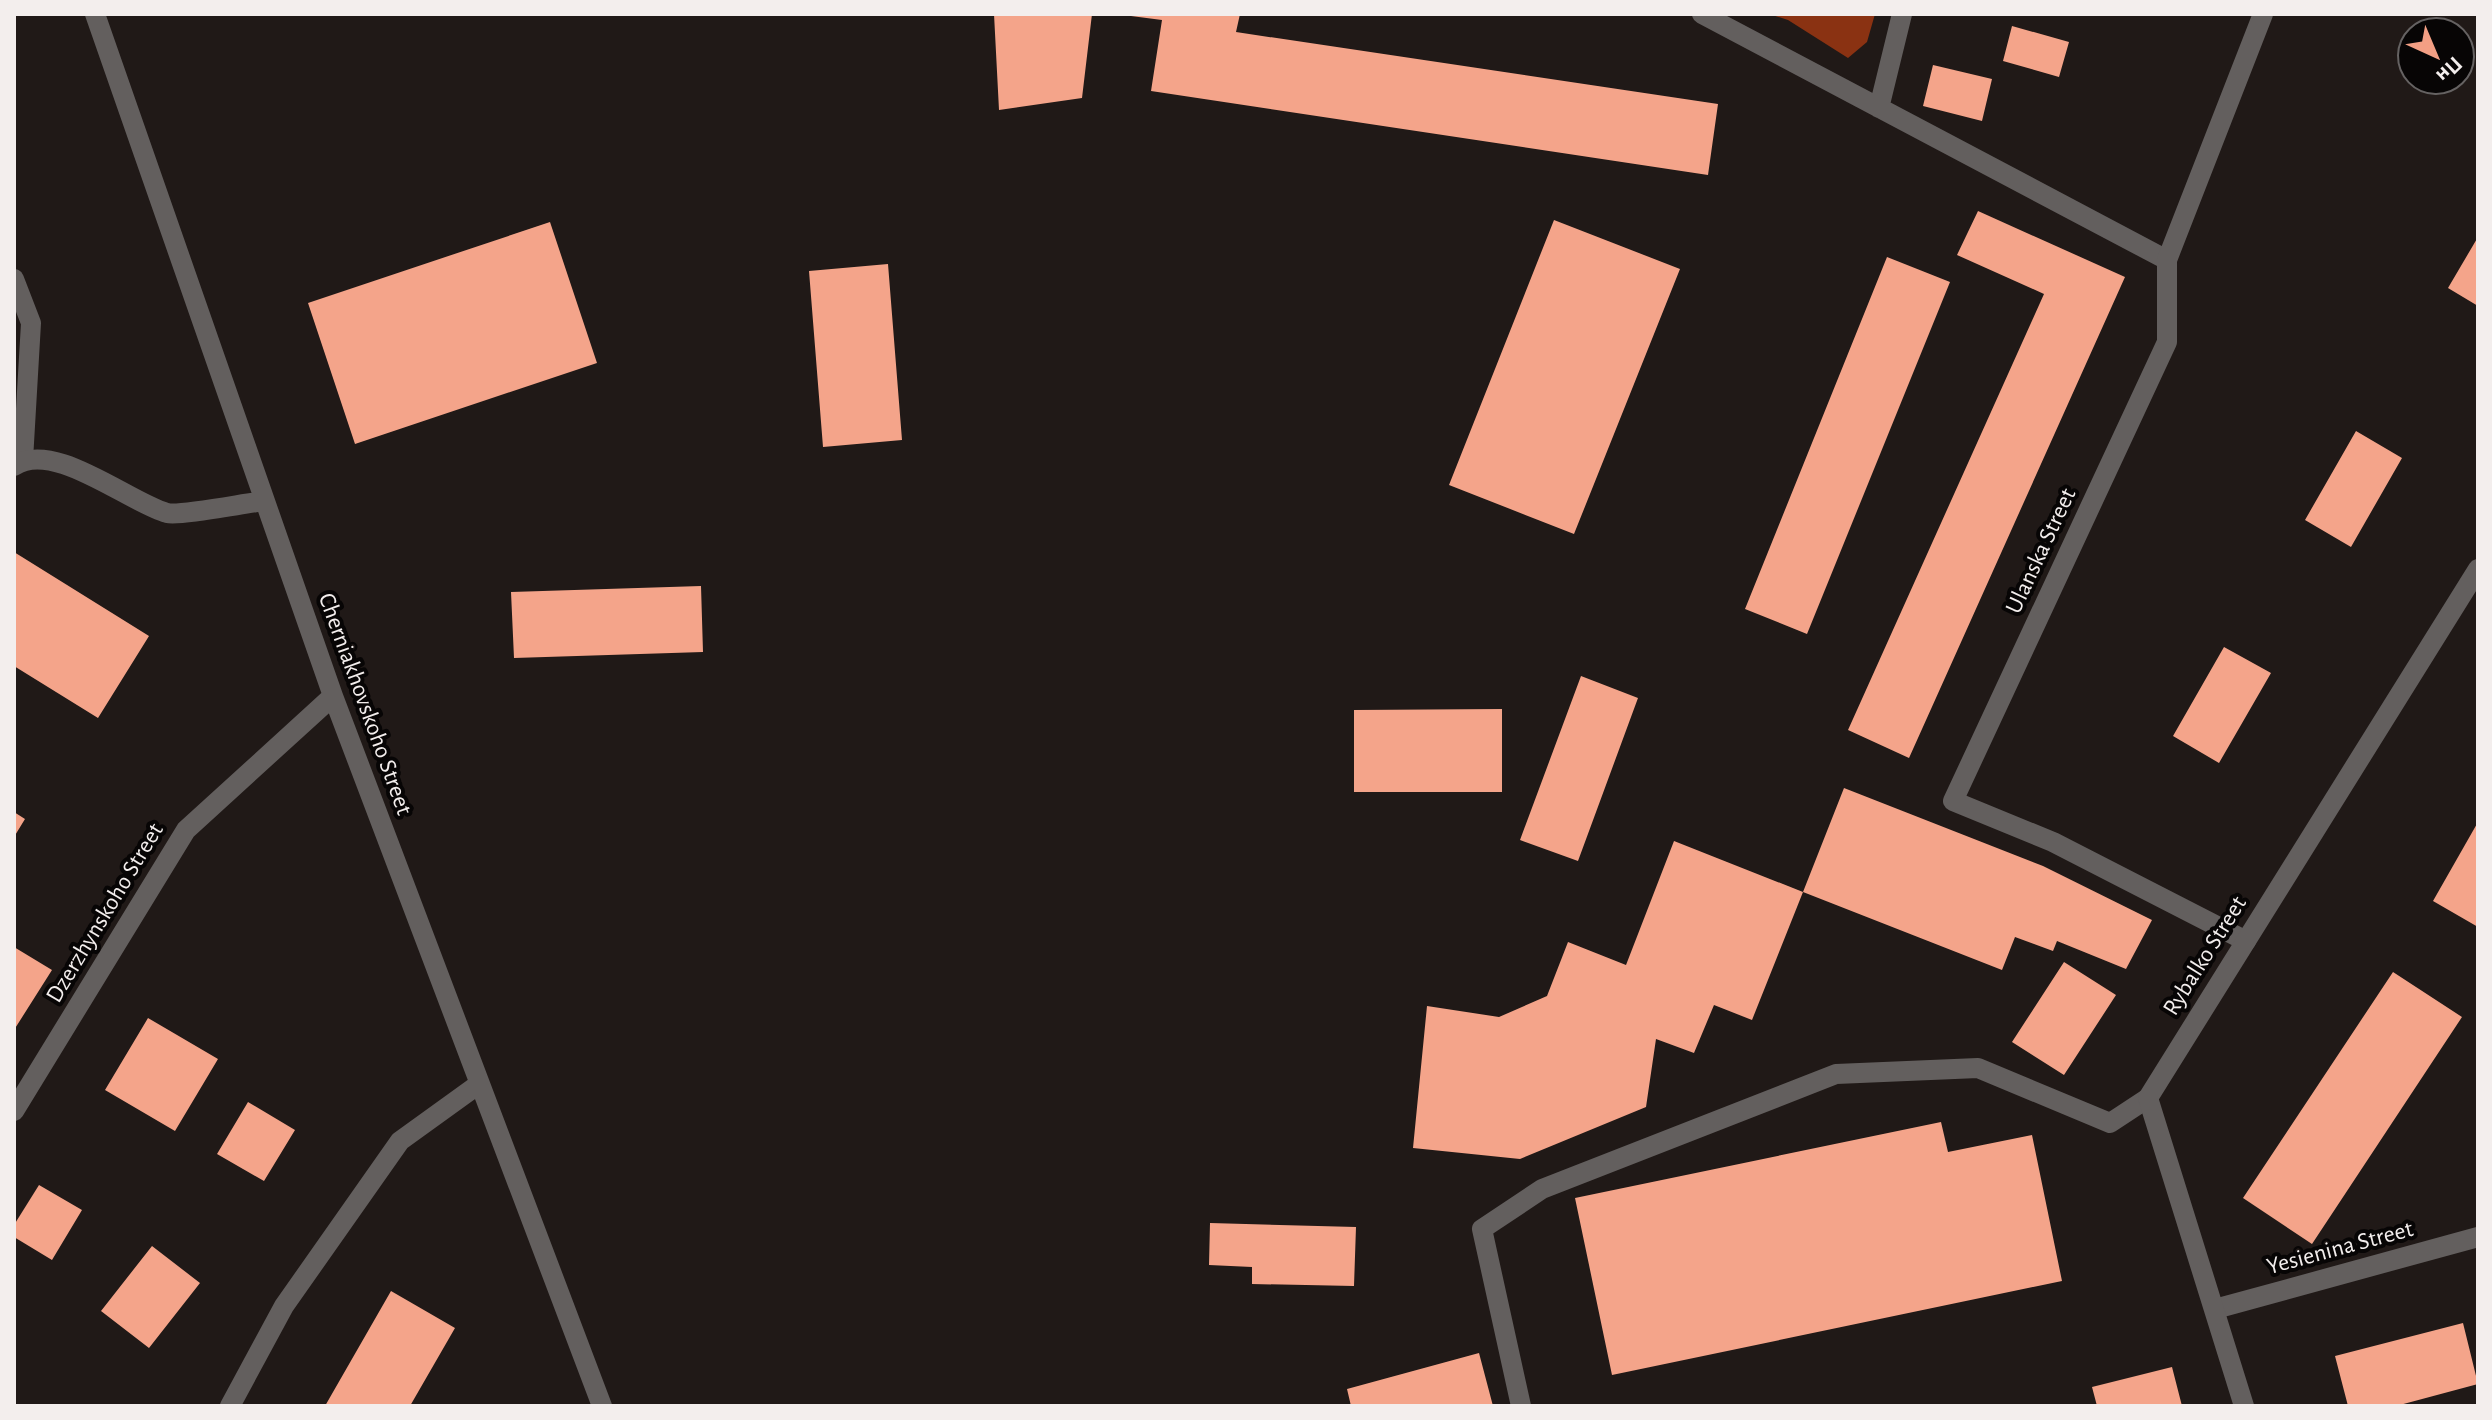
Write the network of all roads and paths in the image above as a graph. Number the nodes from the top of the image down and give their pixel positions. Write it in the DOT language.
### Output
graph roads {
  1 [pos="95,14"];
  2 [pos="1702,14"];
  3 [pos="1902,14"];
  4 [pos="2263,14"];
  5 [pos="1879,108"];
  6 [pos="2167,260"];
  7 [pos="14,279"];
  8 [pos="18,463"];
  9 [pos="265,501"];
  10 [pos="2478,569"];
  11 [pos="333,696"];
  12 [pos="2246,941"];
  13 [pos="479,1084"];
  14 [pos="2148,1098"];
  15 [pos="14,1111"];
  16 [pos="2478,1237"];
  17 [pos="2215,1309"];
  18 [pos="230,1406"];
  19 [pos="602,1406"];
  20 [pos="1521,1406"];
  21 [pos="2244,1406"];
  1 -- 9 [label="street, Cherniakhovskoho Street"];
  2 -- 5 [label="street"];
  3 -- 5 [label="street"];
  4 -- 6 [label="street, Ulanska Street"];
  5 -- 6 [label="street"];
  6 -- 12 [label="street, Ulanska Street"];
  7 -- 8 [label="street"];
  8 -- 9 [label="street"];
  9 -- 11 [label="street, Cherniakhovskoho Street"];
  10 -- 12 [label="street, Rybalko Street"];
  11 -- 13 [label="street, Cherniakhovskoho Street"];
  11 -- 15 [label="street, Dzerzhynskoho Street"];
  12 -- 14 [label="street, Rybalko Street"];
  13 -- 18 [label="street"];
  13 -- 19 [label="street, Cherniakhovskoho Street"];
  14 -- 17 [label="street"];
  14 -- 20 [label="street"];
  16 -- 17 [label="street, Yesienina Street"];
  17 -- 21 [label="street"];
}
